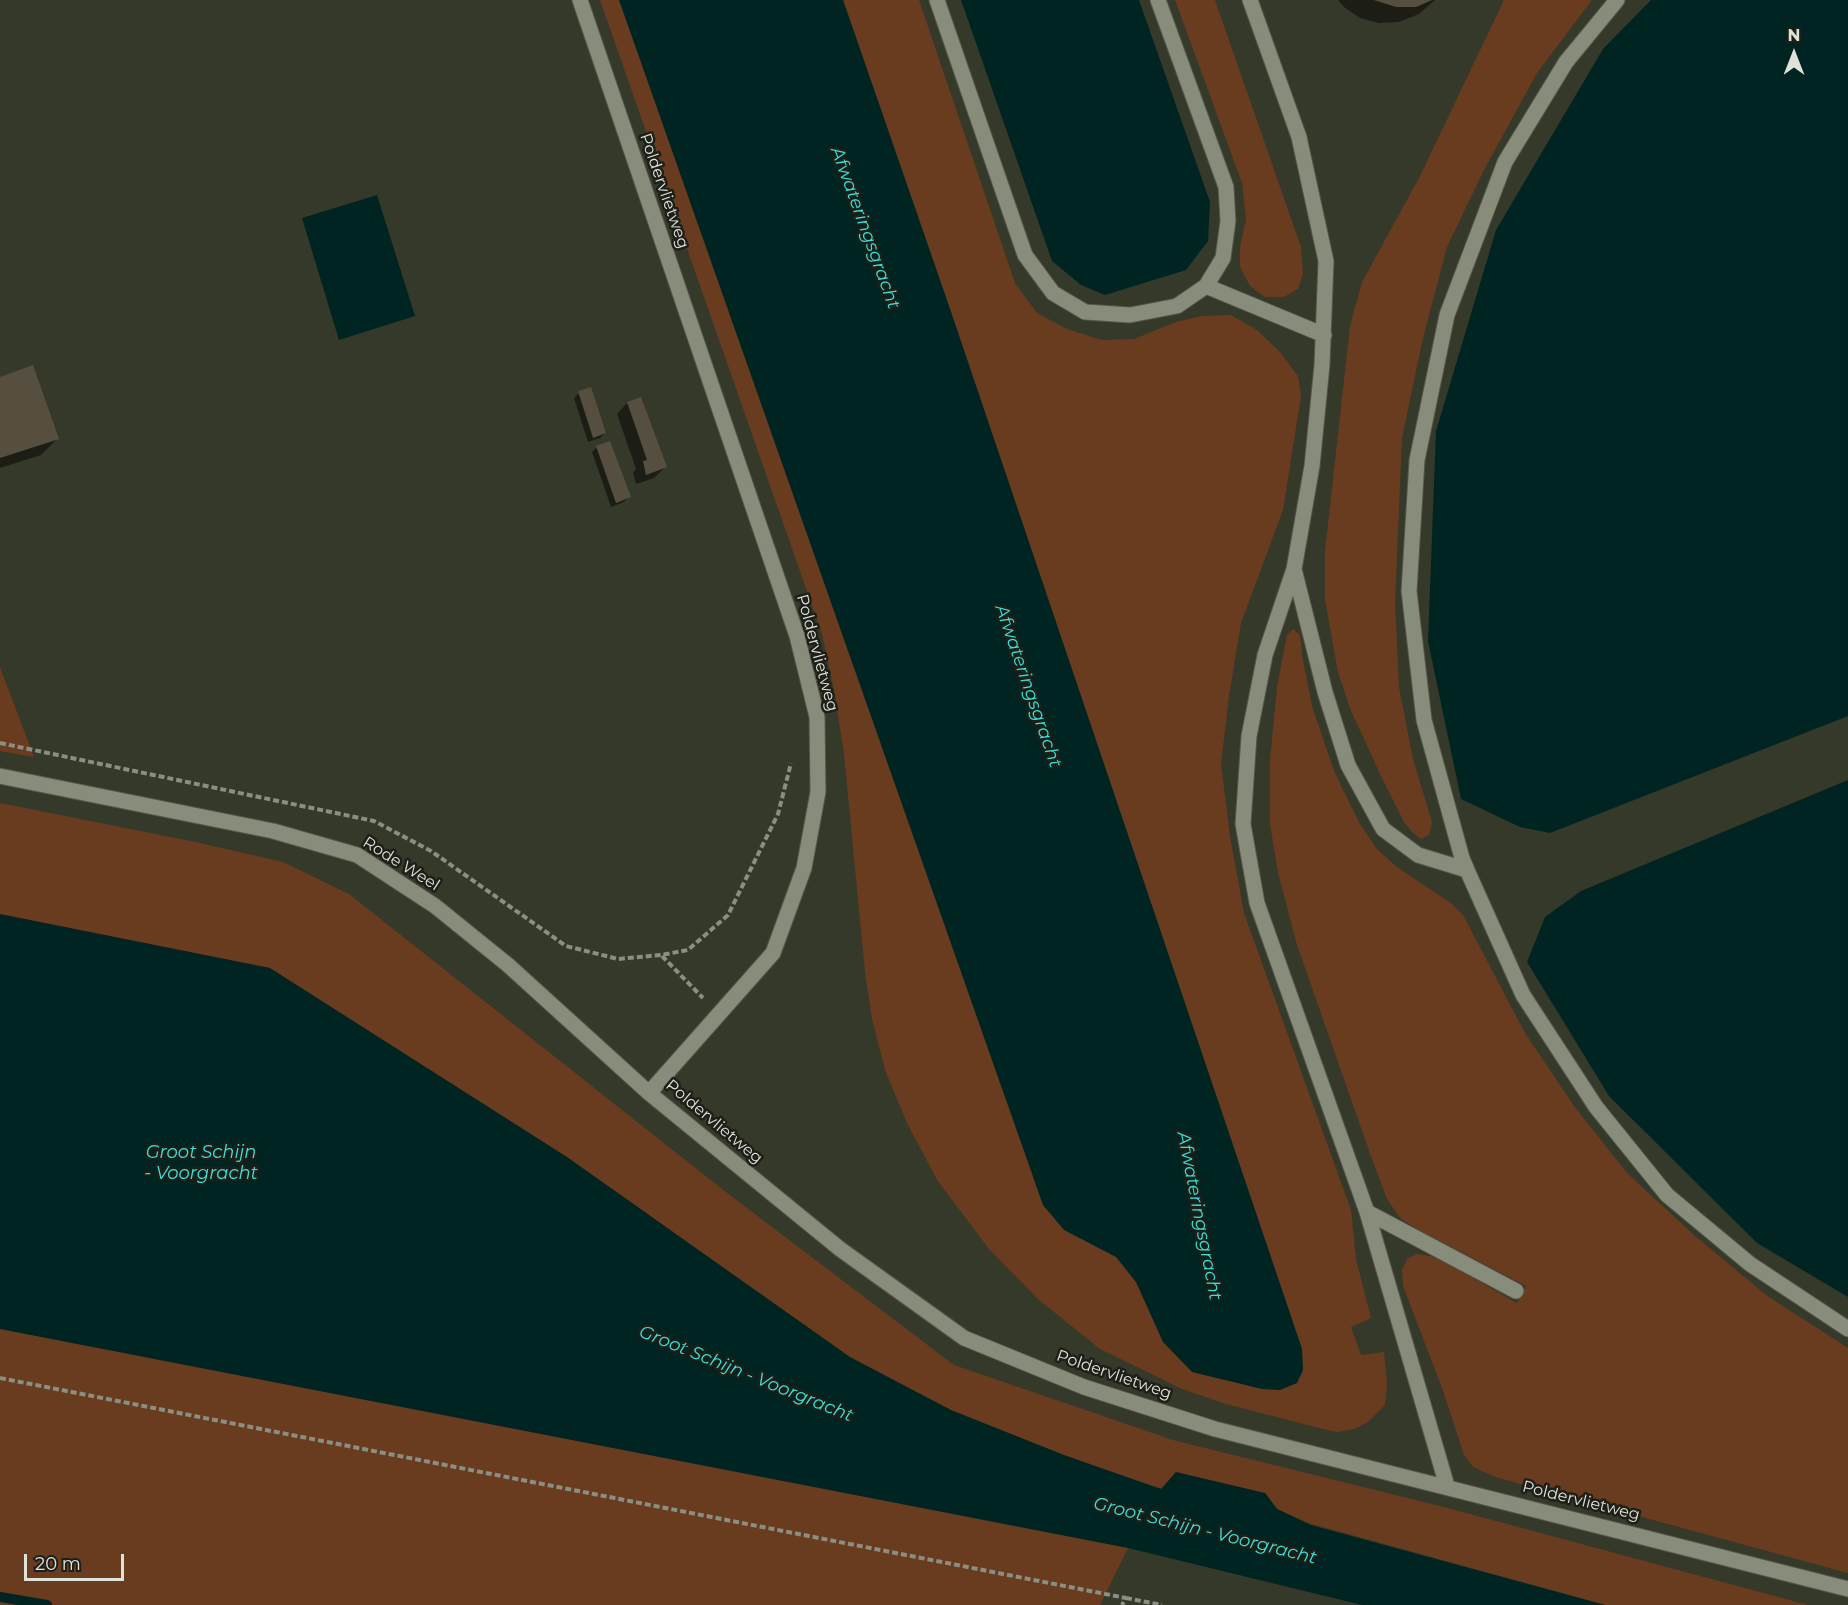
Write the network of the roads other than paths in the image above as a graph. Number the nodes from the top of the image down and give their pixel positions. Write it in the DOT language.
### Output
graph roads {
  1 [pos="580,0"];
  2 [pos="937,0"];
  3 [pos="1158,0"];
  4 [pos="1250,0"];
  5 [pos="1617,0"];
  6 [pos="1206,286"];
  7 [pos="1324,335"];
  8 [pos="1294,568"];
  9 [pos="0,776"];
  10 [pos="1467,870"];
  11 [pos="649,1093"];
  12 [pos="1367,1212"];
  13 [pos="1515,1291"];
  14 [pos="1848,1329"];
  15 [pos="1447,1486"];
  16 [pos="1848,1589"];
  1 -- 11 [label="street, Poldervlietweg"];
  2 -- 6 [label="street"];
  3 -- 6 [label="street"];
  4 -- 7 [label="street"];
  5 -- 10 [label="street"];
  6 -- 7 [label="street"];
  7 -- 8 [label="street"];
  8 -- 10 [label="street"];
  8 -- 12 [label="street"];
  9 -- 11 [label="street, Rode Weel"];
  10 -- 14 [label="street"];
  11 -- 15 [label="street, Poldervlietweg"];
  12 -- 13 [label="street"];
  12 -- 15 [label="street"];
  15 -- 16 [label="street, Poldervlietweg"];
}
